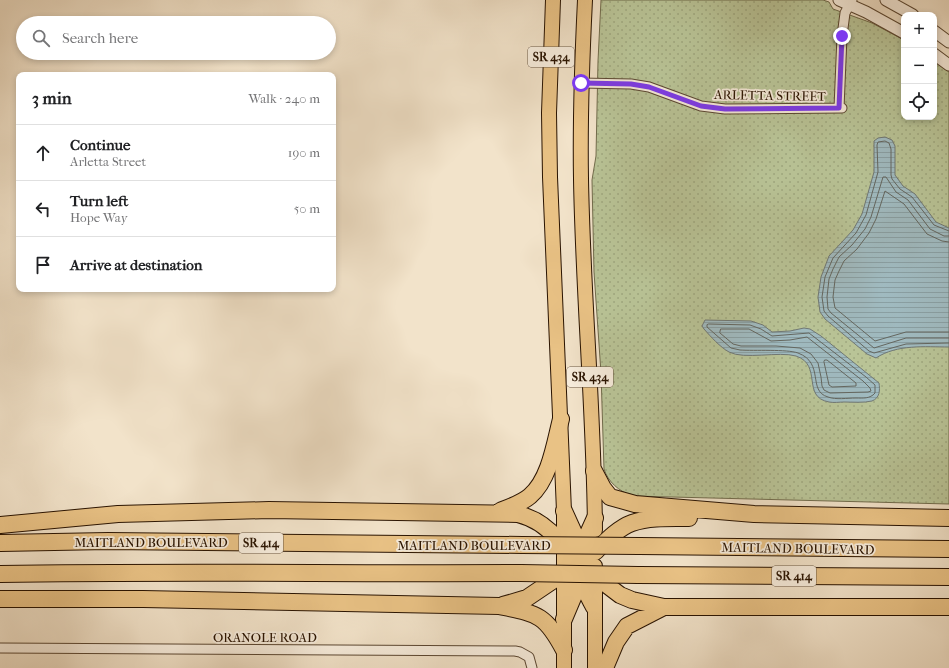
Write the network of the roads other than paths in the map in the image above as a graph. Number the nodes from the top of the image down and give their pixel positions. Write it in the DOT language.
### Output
graph roads {
  1 [pos="553,0"];
  2 [pos="585,0"];
  3 [pos="839,0"];
  4 [pos="886,0"];
  5 [pos="851,2"];
  6 [pos="908,12"];
  7 [pos="901,31"];
  8 [pos="937,33"];
  9 [pos="949,42"];
  10 [pos="937,56"];
  11 [pos="949,65"];
  12 [pos="581,83"];
  13 [pos="561,419"];
  14 [pos="594,471"];
  15 [pos="564,511"];
  16 [pos="493,514"];
  17 [pos="754,514"];
  18 [pos="595,518"];
  19 [pos="949,518"];
  20 [pos="0,525"];
  21 [pos="0,544"];
  22 [pos="564,548"];
  23 [pos="949,549"];
  24 [pos="582,565"];
  25 [pos="0,574"];
  26 [pos="949,577"];
  27 [pos="0,600"];
  28 [pos="499,606"];
  29 [pos="664,606"];
  30 [pos="912,606"];
  31 [pos="949,606"];
  32 [pos="594,607"];
  33 [pos="949,613"];
  34 [pos="564,619"];
  35 [pos="0,648"];
  36 [pos="564,658"];
  37 [pos="599,664"];
  38 [pos="532,668"];
  1 -- 13 [label="main road, SR 434"];
  2 -- 12 [label="main road, SR 434"];
  3 -- 5 [label="street"];
  4 -- 6 [label="street"];
  5 -- 7 [label="street"];
  5 -- 12 [label="street, ARLETTA STREET"];
  8 -- 9 [label="street"];
  10 -- 11 [label="street"];
  12 -- 14 [label="main road, SR 434"];
  13 -- 15 [label="main road, SR 434"];
  13 -- 16 [label="highway"];
  14 -- 17 [label="highway"];
  14 -- 18 [label="main road, SR 434"];
  15 -- 22 [label="main road, SR 434"];
  15 -- 24 [label="highway"];
  16 -- 20 [label="highway"];
  16 -- 22 [label="highway"];
  17 -- 19 [label="highway"];
  17 -- 24 [label="highway"];
  18 -- 24 [label="highway"];
  21 -- 23 [label="highway, MAITLAND BOULEVARD / SR 414, bridge"];
  22 -- 24 [label="highway"];
  24 -- 28 [label="highway"];
  24 -- 29 [label="highway"];
  24 -- 32 [label="highway"];
  24 -- 34 [label="highway"];
  25 -- 26 [label="highway, MAITLAND BOULEVARD / SR 414, bridge"];
  27 -- 28 [label="highway"];
  28 -- 36 [label="highway"];
  29 -- 30 [label="highway"];
  29 -- 37 [label="highway"];
  30 -- 31 [label="highway"];
  30 -- 33 [label="highway"];
  32 -- 37 [label="main road"];
  34 -- 36 [label="main road"];
  35 -- 38 [label="street, ORANOLE ROAD"];
}
